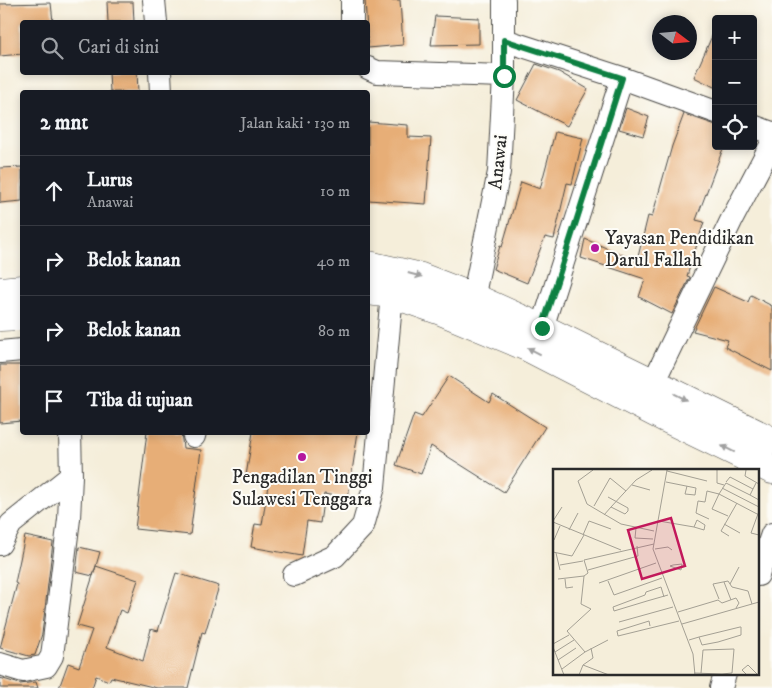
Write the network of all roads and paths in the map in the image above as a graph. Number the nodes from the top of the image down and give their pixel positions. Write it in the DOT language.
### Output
graph roads {
  1 [pos="154,0"];
  2 [pos="352,0"];
  3 [pos="504,0"];
  4 [pos="156,20"];
  5 [pos="352,20"];
  6 [pos="504,40"];
  7 [pos="370,69"];
  8 [pos="160,75"];
  9 [pos="504,76"];
  10 [pos="622,78"];
  11 [pos="161,90"];
  12 [pos="712,111"];
  13 [pos="757,127"];
  14 [pos="772,133"];
  15 [pos="772,143"];
  16 [pos="370,265"];
  17 [pos="20,289"];
  18 [pos="0,291"];
  19 [pos="380,292"];
  20 [pos="471,310"];
  21 [pos="20,316"];
  22 [pos="0,317"];
  23 [pos="542,328"];
  24 [pos="20,350"];
  25 [pos="0,352"];
  26 [pos="583,362"];
  27 [pos="614,378"];
  28 [pos="653,383"];
  29 [pos="70,435"];
  30 [pos="772,441"];
  31 [pos="772,470"];
  32 [pos="71,476"];
  33 [pos="772,534"];
  34 [pos="0,544"];
  35 [pos="760,569"];
  36 [pos="294,575"];
  37 [pos="0,664"];
  1 -- 4 [label="street"];
  2 -- 5 [label="street"];
  3 -- 6 [label="street, Anawai"];
  6 -- 9 [label="street, Anawai"];
  6 -- 10 [label="street"];
  7 -- 9 [label="street"];
  8 -- 11 [label="street"];
  9 -- 20 [label="street, Anawai"];
  10 -- 12 [label="street"];
  10 -- 23 [label="street"];
  13 -- 14 [label="street"];
  15 -- 28 [label="street"];
  16 -- 20 [label="highway, one-way"];
  17 -- 18 [label="highway"];
  19 -- 20 [label="highway"];
  19 -- 36 [label="street"];
  20 -- 23 [label="highway"];
  26 -- 20 [label="highway, one-way"];
  21 -- 22 [label="highway"];
  23 -- 26 [label="highway"];
  24 -- 25 [label="street"];
  26 -- 27 [label="highway"];
  27 -- 28 [label="highway"];
  31 -- 27 [label="highway, one-way"];
  28 -- 30 [label="highway, one-way"];
  29 -- 32 [label="street"];
  32 -- 34 [label="street"];
  32 -- 37 [label="street"];
  33 -- 35 [label="street"];
}
